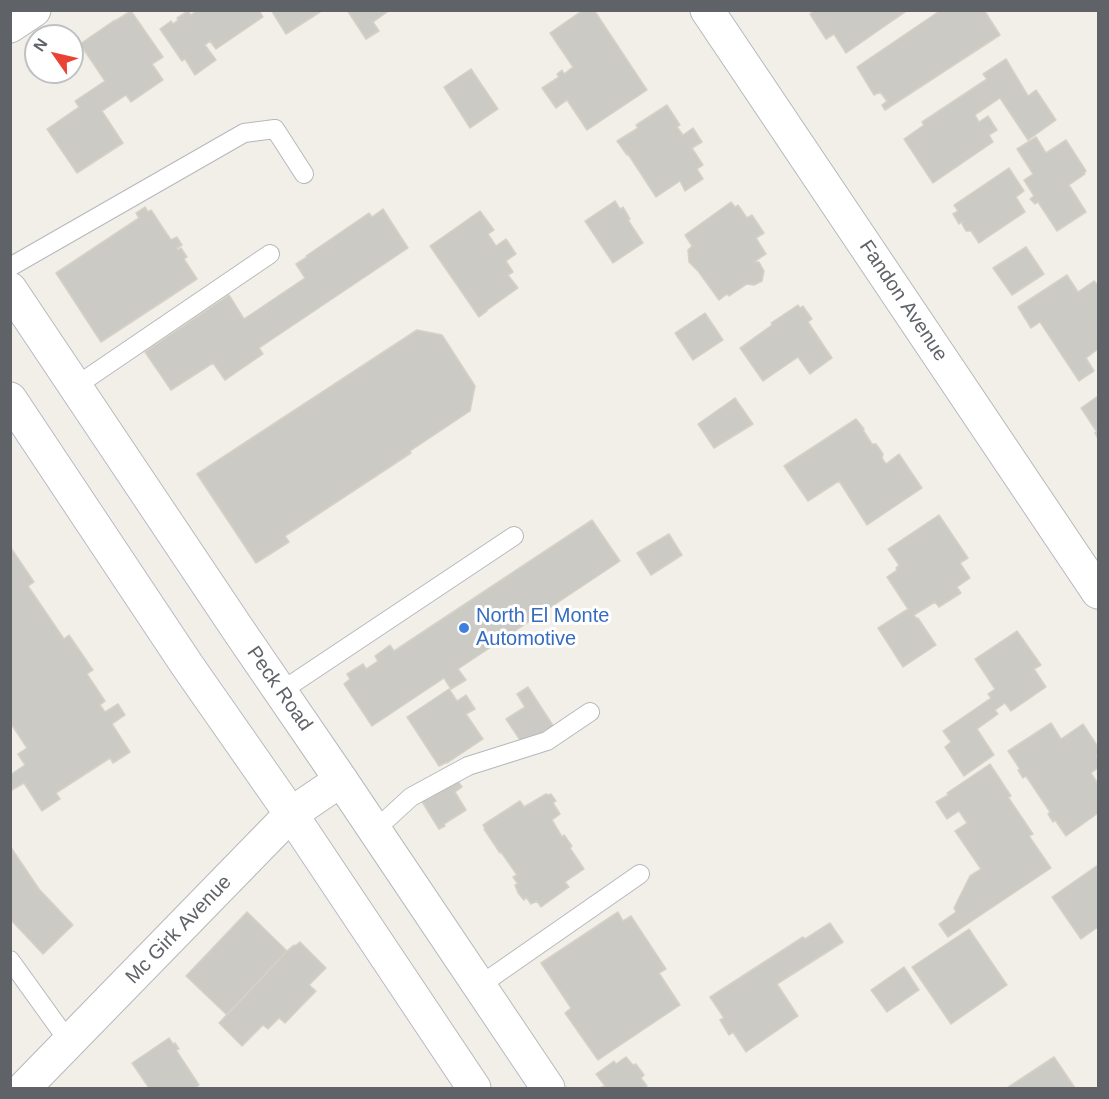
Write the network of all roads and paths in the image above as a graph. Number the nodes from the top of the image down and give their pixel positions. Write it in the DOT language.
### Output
graph roads {
  1 [pos="34,10"];
  2 [pos="707,10"];
  3 [pos="10,26"];
  4 [pos="304,174"];
  5 [pos="270,254"];
  6 [pos="10,267"];
  7 [pos="10,289"];
  8 [pos="76,386"];
  9 [pos="10,399"];
  10 [pos="514,536"];
  11 [pos="1098,592"];
  12 [pos="280,692"];
  13 [pos="590,712"];
  14 [pos="341,780"];
  15 [pos="291,814"];
  16 [pos="375,830"];
  17 [pos="640,874"];
  18 [pos="10,960"];
  19 [pos="479,986"];
  20 [pos="69,1042"];
  21 [pos="24,1089"];
  22 [pos="474,1089"];
  23 [pos="548,1089"];
  1 -- 3 [label="main road"];
  2 -- 11 [label="main road, Fandon Avenue"];
  4 -- 6 [label="lane"];
  5 -- 8 [label="lane"];
  7 -- 8 [label="main road, Peck Road"];
  8 -- 12 [label="main road, Peck Road"];
  9 -- 15 [label="main road"];
  10 -- 12 [label="lane"];
  12 -- 14 [label="main road, Peck Road"];
  13 -- 16 [label="lane"];
  14 -- 15 [label="main road, Mc Girk Avenue"];
  14 -- 16 [label="main road, Peck Road"];
  15 -- 20 [label="main road, Mc Girk Avenue"];
  15 -- 22 [label="main road"];
  16 -- 19 [label="main road, Peck Road"];
  17 -- 19 [label="lane"];
  18 -- 20 [label="lane"];
  19 -- 23 [label="main road, Peck Road"];
  20 -- 21 [label="main road, Mc Girk Avenue"];
}
